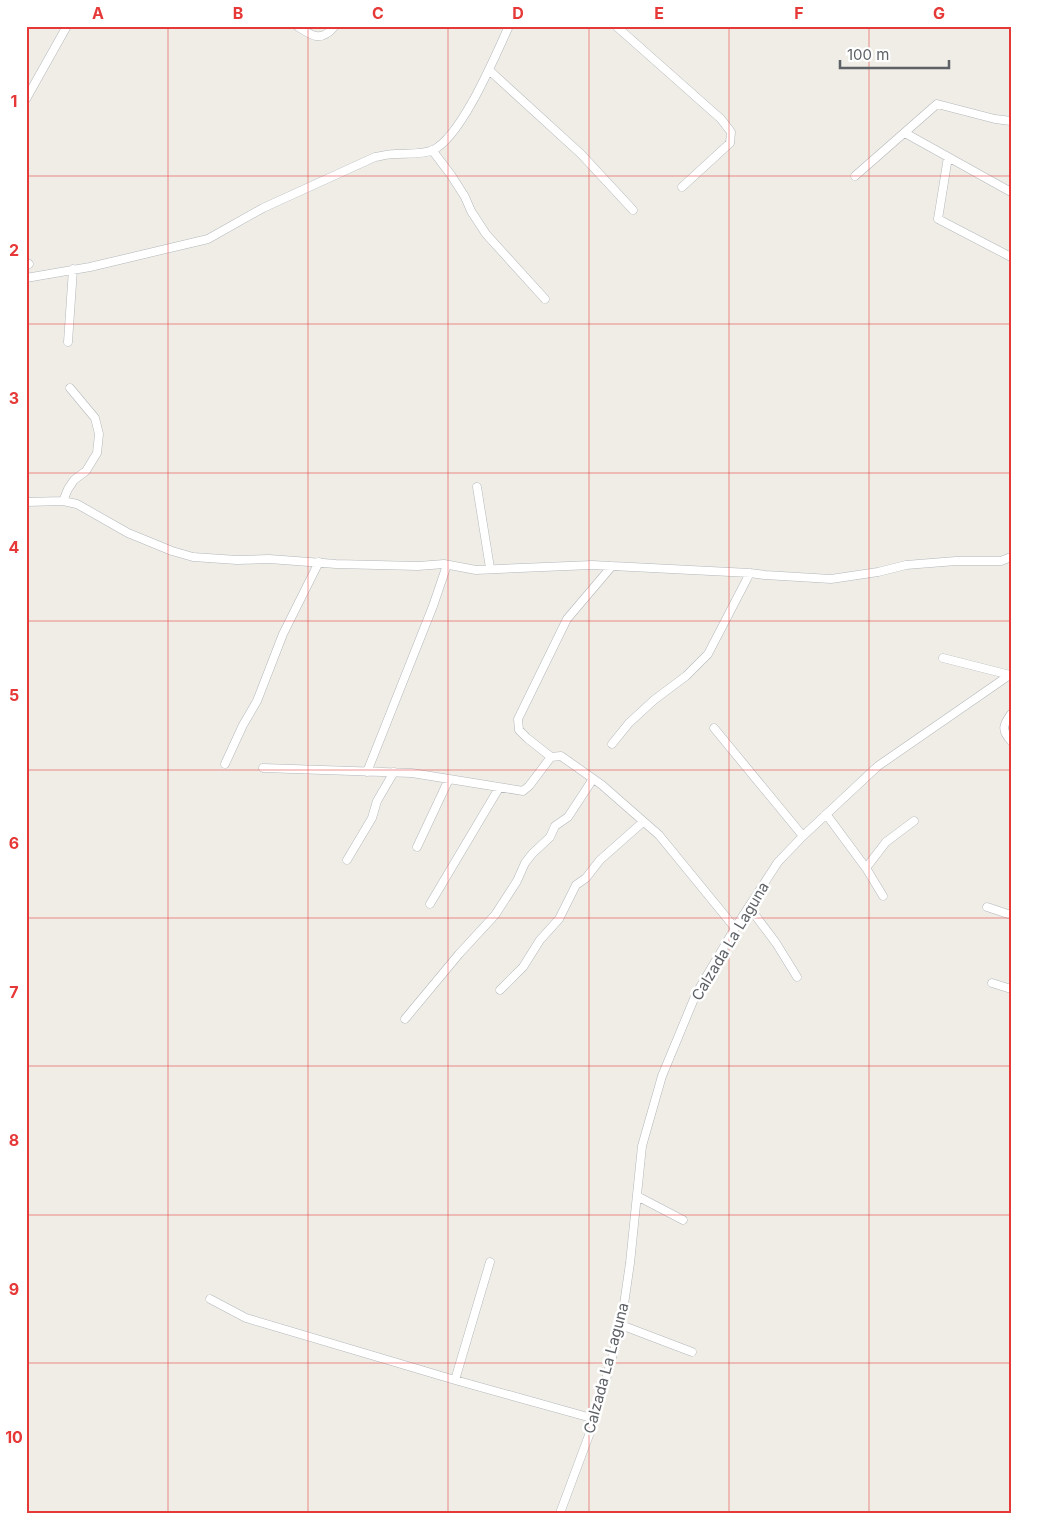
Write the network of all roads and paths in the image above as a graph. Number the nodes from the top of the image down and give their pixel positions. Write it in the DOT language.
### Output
graph roads {
  1 [pos="67,26"];
  2 [pos="297,26"];
  3 [pos="335,26"];
  4 [pos="509,26"];
  5 [pos="616,26"];
  6 [pos="489,70"];
  7 [pos="26,99"];
  8 [pos="995,119"];
  9 [pos="1011,121"];
  10 [pos="1011,127"];
  11 [pos="905,133"];
  12 [pos="432,150"];
  13 [pos="948,157"];
  14 [pos="855,176"];
  15 [pos="682,187"];
  16 [pos="1011,192"];
  17 [pos="633,210"];
  18 [pos="1011,257"];
  19 [pos="73,269"];
  20 [pos="26,278"];
  21 [pos="545,299"];
  22 [pos="68,342"];
  23 [pos="70,388"];
  24 [pos="477,487"];
  25 [pos="63,501"];
  26 [pos="26,502"];
  27 [pos="1011,557"];
  28 [pos="319,562"];
  29 [pos="447,565"];
  30 [pos="612,566"];
  31 [pos="490,568"];
  32 [pos="750,573"];
  33 [pos="943,658"];
  34 [pos="1011,674"];
  35 [pos="1011,714"];
  36 [pos="714,728"];
  37 [pos="1011,741"];
  38 [pos="612,744"];
  39 [pos="551,757"];
  40 [pos="225,764"];
  41 [pos="263,768"];
  42 [pos="367,772"];
  43 [pos="394,772"];
  44 [pos="449,779"];
  45 [pos="593,779"];
  46 [pos="499,788"];
  47 [pos="826,814"];
  48 [pos="914,821"];
  49 [pos="643,822"];
  50 [pos="803,836"];
  51 [pos="417,847"];
  52 [pos="347,860"];
  53 [pos="866,868"];
  54 [pos="883,896"];
  55 [pos="430,904"];
  56 [pos="749,907"];
  57 [pos="987,907"];
  58 [pos="1011,915"];
  59 [pos="735,928"];
  60 [pos="797,977"];
  61 [pos="992,983"];
  62 [pos="1011,989"];
  63 [pos="500,990"];
  64 [pos="405,1019"];
  65 [pos="637,1196"];
  66 [pos="683,1220"];
  67 [pos="490,1262"];
  68 [pos="210,1299"];
  69 [pos="621,1325"];
  70 [pos="692,1352"];
  71 [pos="455,1380"];
  72 [pos="595,1419"];
  73 [pos="560,1513"];
  1 -- 7 [label="street"];
  2 -- 3 [label="street"];
  4 -- 6 [label="street"];
  5 -- 15 [label="street"];
  6 -- 12 [label="street"];
  6 -- 17 [label="street"];
  8 -- 9 [label="street"];
  8 -- 10 [label="street"];
  8 -- 11 [label="street"];
  11 -- 13 [label="street"];
  11 -- 14 [label="street"];
  12 -- 19 [label="street"];
  12 -- 21 [label="street"];
  13 -- 16 [label="street"];
  13 -- 18 [label="street"];
  19 -- 20 [label="street"];
  19 -- 22 [label="street"];
  23 -- 25 [label="street"];
  24 -- 31 [label="street"];
  25 -- 26 [label="street"];
  25 -- 28 [label="street"];
  27 -- 32 [label="street"];
  28 -- 29 [label="street"];
  28 -- 40 [label="street"];
  29 -- 31 [label="street"];
  29 -- 42 [label="street"];
  30 -- 31 [label="street"];
  30 -- 32 [label="street"];
  30 -- 39 [label="street"];
  32 -- 38 [label="street"];
  33 -- 34 [label="street"];
  34 -- 47 [label="street, Calzada La Laguna"];
  35 -- 37 [label="street"];
  36 -- 50 [label="street"];
  39 -- 45 [label="street"];
  39 -- 46 [label="street"];
  41 -- 42 [label="street"];
  42 -- 43 [label="street"];
  43 -- 44 [label="street"];
  43 -- 52 [label="street"];
  44 -- 46 [label="street"];
  44 -- 51 [label="street"];
  45 -- 49 [label="street"];
  45 -- 64 [label="street"];
  46 -- 55 [label="street"];
  47 -- 50 [label="street, Calzada La Laguna"];
  47 -- 53 [label="street"];
  48 -- 53 [label="street"];
  49 -- 59 [label="street"];
  49 -- 63 [label="street"];
  50 -- 56 [label="street, Calzada La Laguna"];
  53 -- 54 [label="street"];
  56 -- 59 [label="street, Calzada La Laguna"];
  56 -- 60 [label="street"];
  57 -- 58 [label="street"];
  59 -- 65 [label="street, Calzada La Laguna"];
  61 -- 62 [label="street"];
  65 -- 66 [label="street"];
  65 -- 69 [label="street, Calzada La Laguna"];
  67 -- 71 [label="street"];
  68 -- 71 [label="street"];
  69 -- 70 [label="street"];
  69 -- 72 [label="street, Calzada La Laguna"];
  71 -- 72 [label="street"];
  72 -- 73 [label="street, Calzada La Laguna"];
}
